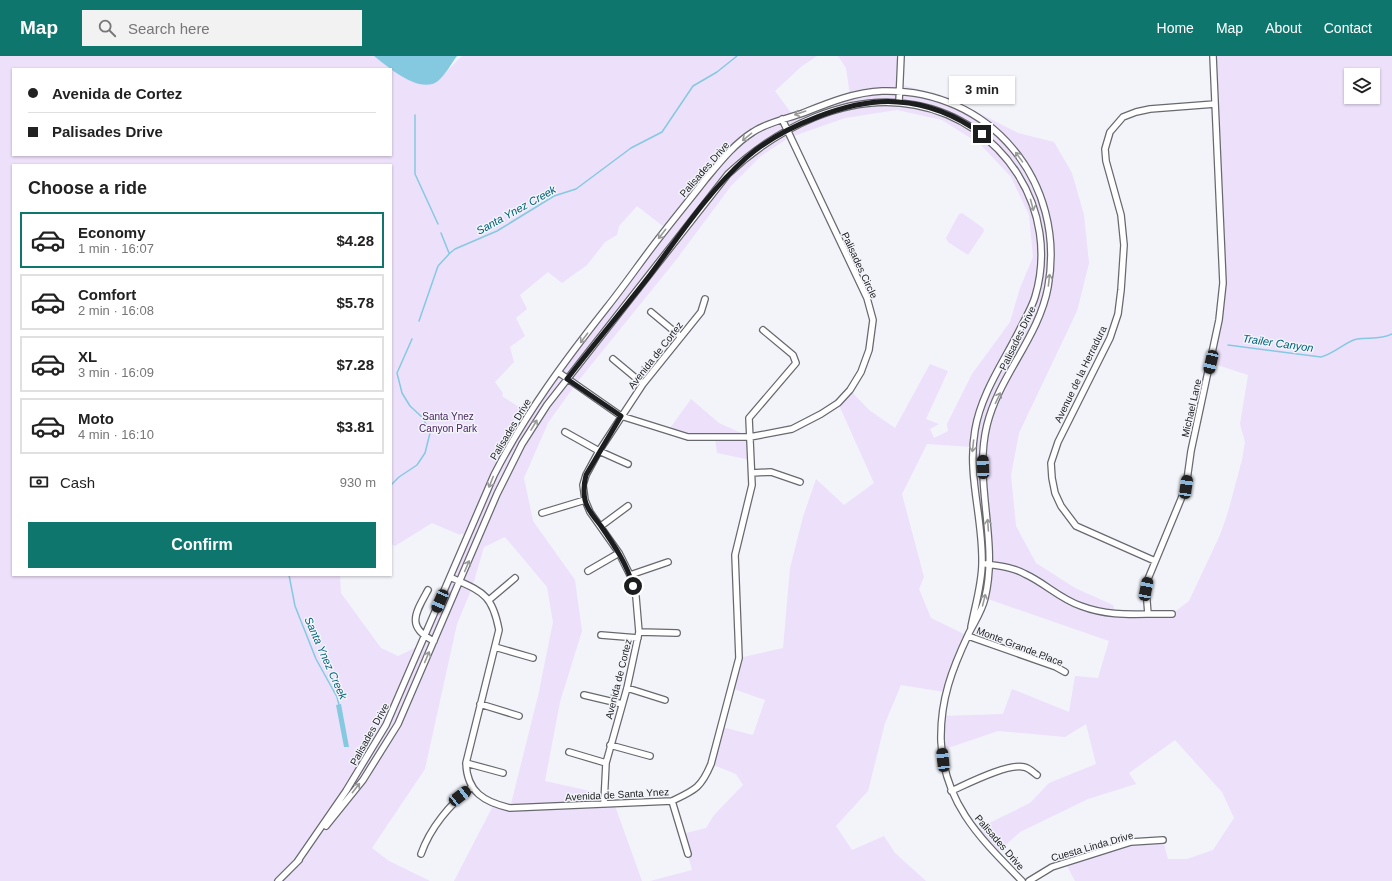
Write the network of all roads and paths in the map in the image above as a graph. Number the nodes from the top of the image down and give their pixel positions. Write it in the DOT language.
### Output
graph roads {
  1 [pos="901,56"];
  2 [pos="1213,56"];
  3 [pos="898,92"];
  4 [pos="899,102"];
  5 [pos="1215,104"];
  6 [pos="782,119"];
  7 [pos="787,131"];
  8 [pos="705,298"];
  9 [pos="651,312"];
  10 [pos="763,330"];
  11 [pos="681,337"];
  12 [pos="613,359"];
  13 [pos="558,372"];
  14 [pos="567,379"];
  15 [pos="643,384"];
  16 [pos="621,416"];
  17 [pos="565,432"];
  18 [pos="750,437"];
  19 [pos="513,439"];
  20 [pos="522,444"];
  21 [pos="599,451"];
  22 [pos="628,464"];
  23 [pos="752,473"];
  24 [pos="800,482"];
  25 [pos="585,500"];
  26 [pos="628,506"];
  27 [pos="542,513"];
  28 [pos="601,526"];
  29 [pos="619,553"];
  30 [pos="1155,561"];
  31 [pos="668,562"];
  32 [pos="982,563"];
  33 [pos="990,564"];
  34 [pos="588,571"];
  35 [pos="630,575"];
  36 [pos="450,577"];
  37 [pos="515,578"];
  38 [pos="460,582"];
  39 [pos="428,590"];
  40 [pos="490,600"];
  41 [pos="1148,614"];
  42 [pos="1172,614"];
  43 [pos="677,633"];
  44 [pos="969,634"];
  45 [pos="601,635"];
  46 [pos="639,635"];
  47 [pos="425,636"];
  48 [pos="434,641"];
  49 [pos="495,647"];
  50 [pos="533,658"];
  51 [pos="1065,672"];
  52 [pos="627,688"];
  53 [pos="584,695"];
  54 [pos="665,700"];
  55 [pos="480,704"];
  56 [pos="622,704"];
  57 [pos="519,716"];
  58 [pos="610,745"];
  59 [pos="569,752"];
  60 [pos="650,756"];
  61 [pos="466,763"];
  62 [pos="606,763"];
  63 [pos="503,773"];
  64 [pos="1037,775"];
  65 [pos="472,787"];
  66 [pos="951,791"];
  67 [pos="672,801"];
  68 [pos="604,803"];
  69 [pos="1163,840"];
  70 [pos="421,854"];
  71 [pos="688,854"];
  72 [pos="297,862"];
  73 [pos="278,881"];
  74 [pos="1022,881"];
  75 [pos="1029,881"];
  1 -- 3 [label="street"];
  2 -- 5 [label="street, Michael Lane"];
  3 -- 4 [label="street"];
  3 -- 6 [label="street, Palisades Drive, one-way"];
  33 -- 3 [label="street, Palisades Drive, one-way"];
  4 -- 7 [label="street, Palisades Drive"];
  4 -- 32 [label="street, Palisades Drive, one-way"];
  5 -- 30 [label="street, Michael Lane"];
  5 -- 30 [label="street, Avenue de la Herradura"];
  6 -- 7 [label="street, Palisades Circle"];
  6 -- 13 [label="street, Palisades Drive, one-way"];
  7 -- 14 [label="street, Palisades Drive"];
  7 -- 18 [label="street, Palisades Circle"];
  8 -- 11 [label="street, Avenida de Cortez"];
  9 -- 11 [label="street"];
  10 -- 18 [label="street, Avenida de Santa Ynez"];
  11 -- 15 [label="street, Avenida de Cortez"];
  12 -- 15 [label="street"];
  13 -- 14 [label="street, Palisades Circle"];
  13 -- 19 [label="street, Palisades Drive"];
  14 -- 16 [label="street, Palisades Circle"];
  20 -- 14 [label="street, Palisades Drive, one-way"];
  15 -- 16 [label="street, Avenida de Cortez"];
  16 -- 18 [label="street, Palisades Circle"];
  16 -- 21 [label="street, Avenida de Cortez"];
  17 -- 21 [label="street"];
  18 -- 23 [label="street, Avenida de Santa Ynez"];
  19 -- 20 [label="street"];
  19 -- 36 [label="street, Palisades Drive, one-way"];
  38 -- 20 [label="street, Palisades Drive, one-way"];
  21 -- 22 [label="street"];
  21 -- 25 [label="street, Avenida de Cortez"];
  23 -- 24 [label="street"];
  23 -- 67 [label="street, Avenida de Santa Ynez"];
  25 -- 27 [label="street"];
  25 -- 28 [label="street, Avenida de Cortez"];
  26 -- 28 [label="street"];
  28 -- 29 [label="street, Avenida de Cortez"];
  29 -- 34 [label="street"];
  29 -- 35 [label="street, Avenida de Cortez"];
  30 -- 41 [label="street, Michael Lane"];
  31 -- 35 [label="street"];
  32 -- 33 [label="street"];
  32 -- 44 [label="street, Palisades Drive"];
  33 -- 41 [label="street"];
  44 -- 33 [label="street, Palisades Drive, one-way"];
  35 -- 46 [label="street, Avenida de Cortez"];
  36 -- 38 [label="street"];
  36 -- 47 [label="street, Palisades Drive"];
  37 -- 40 [label="street"];
  38 -- 40 [label="street"];
  38 -- 48 [label="street, Palisades Drive"];
  39 -- 47 [label="street"];
  40 -- 49 [label="street"];
  41 -- 42 [label="street"];
  43 -- 46 [label="street"];
  44 -- 51 [label="street, Monte Grande Place"];
  44 -- 66 [label="street, Palisades Drive"];
  45 -- 46 [label="street"];
  46 -- 52 [label="street, Avenida de Cortez"];
  47 -- 48 [label="street"];
  47 -- 72 [label="street, Palisades Drive"];
  72 -- 48 [label="street, Palisades Drive, one-way"];
  49 -- 50 [label="street"];
  49 -- 55 [label="street"];
  52 -- 54 [label="street"];
  52 -- 56 [label="street, Avenida de Cortez"];
  53 -- 56 [label="street"];
  55 -- 57 [label="street"];
  55 -- 61 [label="street"];
  56 -- 58 [label="street, Avenida de Cortez"];
  58 -- 60 [label="street"];
  58 -- 62 [label="street, Avenida de Cortez"];
  59 -- 62 [label="street"];
  61 -- 63 [label="street"];
  61 -- 65 [label="street"];
  62 -- 68 [label="street, Avenida de Cortez"];
  64 -- 66 [label="street"];
  65 -- 68 [label="street, Avenida de Santa Ynez"];
  65 -- 70 [label="street"];
  66 -- 74 [label="street, Palisades Drive"];
  67 -- 68 [label="street, Avenida de Santa Ynez"];
  67 -- 71 [label="street"];
  69 -- 75 [label="street, Cuesta Linda Drive"];
  72 -- 73 [label="street, Palisades Drive"];
}
